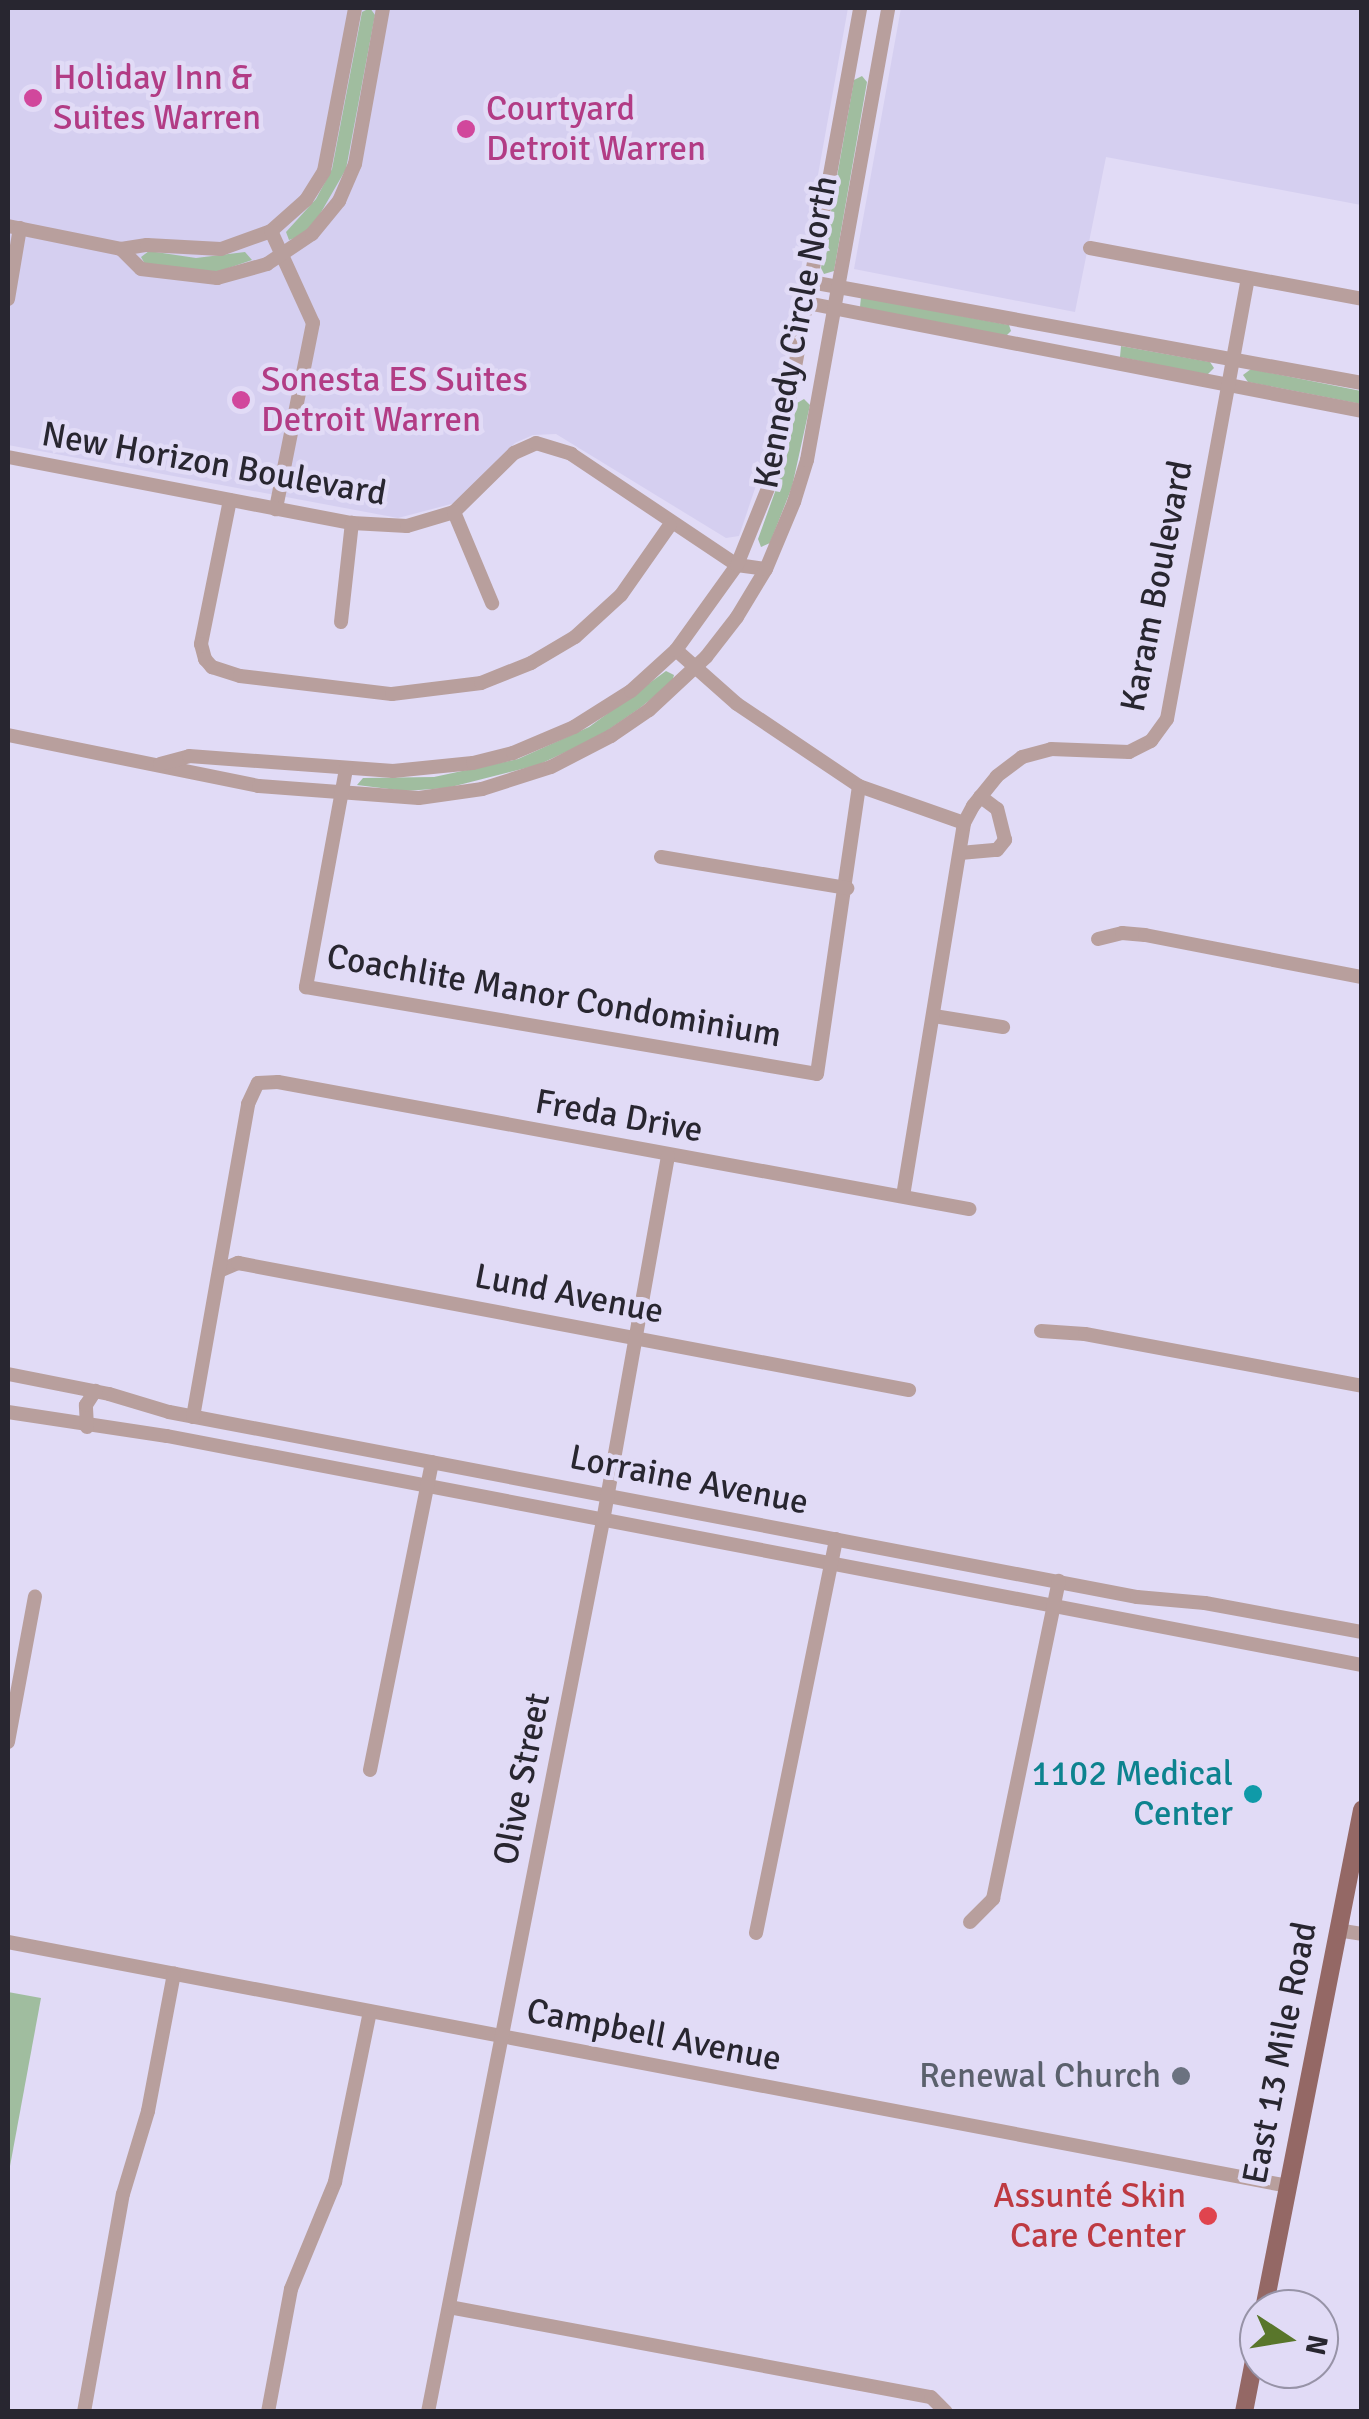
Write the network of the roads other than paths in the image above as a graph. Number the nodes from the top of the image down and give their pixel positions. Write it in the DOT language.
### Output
graph roads {
  1 [pos="356,8"];
  2 [pos="384,8"];
  3 [pos="859,9"];
  4 [pos="887,12"];
  5 [pos="850,63"];
  6 [pos="878,67"];
  7 [pos="14,227"];
  8 [pos="271,231"];
  9 [pos="1090,248"];
  10 [pos="120,249"];
  11 [pos="283,256"];
  12 [pos="1248,278"];
  13 [pos="811,282"];
  14 [pos="838,284"];
  15 [pos="8,299"];
  16 [pos="1362,299"];
  17 [pos="807,303"];
  18 [pos="834,311"];
  19 [pos="1232,358"];
  20 [pos="1362,383"];
  21 [pos="793,386"];
  22 [pos="1226,386"];
  23 [pos="820,391"];
  24 [pos="1362,412"];
  25 [pos="8,457"];
  26 [pos="230,500"];
  27 [pos="276,508"];
  28 [pos="454,512"];
  29 [pos="352,523"];
  30 [pos="670,525"];
  31 [pos="737,565"];
  32 [pos="766,569"];
  33 [pos="492,603"];
  34 [pos="341,622"];
  35 [pos="676,650"];
  36 [pos="694,669"];
  37 [pos="8,735"];
  38 [pos="160,764"];
  39 [pos="346,768"];
  40 [pos="859,786"];
  41 [pos="343,795"];
  42 [pos="980,796"];
  43 [pos="964,823"];
  44 [pos="960,853"];
  45 [pos="661,856"];
  46 [pos="846,888"];
  47 [pos="1098,939"];
  48 [pos="1362,977"];
  49 [pos="934,1016"];
  50 [pos="1003,1027"];
  51 [pos="668,1156"];
  52 [pos="903,1196"];
  53 [pos="969,1210"];
  54 [pos="219,1272"];
  55 [pos="1041,1331"];
  56 [pos="635,1338"];
  57 [pos="8,1374"];
  58 [pos="1362,1386"];
  59 [pos="909,1390"];
  60 [pos="95,1391"];
  61 [pos="8,1412"];
  62 [pos="193,1416"];
  63 [pos="87,1428"];
  64 [pos="432,1462"];
  65 [pos="427,1487"];
  66 [pos="608,1495"];
  67 [pos="603,1521"];
  68 [pos="836,1539"];
  69 [pos="831,1564"];
  70 [pos="1059,1582"];
  71 [pos="35,1596"];
  72 [pos="1054,1606"];
  73 [pos="1228,1607"];
  74 [pos="1362,1632"];
  75 [pos="1222,1638"];
  76 [pos="1362,1665"];
  77 [pos="8,1742"];
  78 [pos="370,1770"];
  79 [pos="1362,1810"];
  80 [pos="970,1922"];
  81 [pos="1337,1930"];
  82 [pos="756,1934"];
  83 [pos="1362,1934"];
  84 [pos="8,1942"];
  85 [pos="174,1974"];
  86 [pos="370,2012"];
  87 [pos="503,2036"];
  88 [pos="1288,2186"];
  89 [pos="1268,2289"];
  90 [pos="449,2307"];
  91 [pos="944,2408"];
  92 [pos="84,2412"];
  93 [pos="268,2412"];
  94 [pos="428,2412"];
  1 -- 8 [label="street"];
  2 -- 11 [label="street"];
  3 -- 4 [label="street"];
  3 -- 5 [label="street, Kennedy Circle North"];
  4 -- 6 [label="street, Kennedy Circle North"];
  5 -- 6 [label="street"];
  5 -- 13 [label="street, Kennedy Circle North"];
  6 -- 14 [label="street, Kennedy Circle North"];
  7 -- 10 [label="street"];
  7 -- 15 [label="street"];
  8 -- 10 [label="street"];
  8 -- 11 [label="street"];
  9 -- 12 [label="street"];
  10 -- 11 [label="street"];
  11 -- 27 [label="street"];
  12 -- 16 [label="street"];
  12 -- 19 [label="street, Karam Boulevard"];
  13 -- 14 [label="street"];
  13 -- 17 [label="street, Kennedy Circle North"];
  14 -- 18 [label="street, Kennedy Circle North"];
  14 -- 19 [label="street"];
  17 -- 18 [label="street"];
  17 -- 21 [label="street, Kennedy Circle North"];
  18 -- 22 [label="street"];
  18 -- 23 [label="street, Kennedy Circle North"];
  19 -- 20 [label="street"];
  19 -- 22 [label="street, Karam Boulevard"];
  21 -- 23 [label="street"];
  21 -- 31 [label="street, Kennedy Circle North"];
  22 -- 24 [label="street"];
  22 -- 42 [label="street, Karam Boulevard"];
  23 -- 32 [label="street, Kennedy Circle North"];
  25 -- 26 [label="street, New Horizon Boulevard"];
  26 -- 27 [label="street, New Horizon Boulevard"];
  26 -- 30 [label="street"];
  27 -- 29 [label="street, New Horizon Boulevard"];
  28 -- 29 [label="street, New Horizon Boulevard"];
  28 -- 30 [label="street, New Horizon Boulevard"];
  28 -- 33 [label="street"];
  29 -- 34 [label="street"];
  30 -- 31 [label="street, New Horizon Boulevard"];
  31 -- 32 [label="street, New Horizon Boulevard"];
  31 -- 35 [label="street, Kennedy Circle North"];
  32 -- 36 [label="street, Kennedy Circle North"];
  35 -- 36 [label="street"];
  35 -- 39 [label="street, Kennedy Circle North"];
  36 -- 40 [label="street"];
  36 -- 41 [label="street, Kennedy Circle North"];
  37 -- 38 [label="street, Kennedy Circle North"];
  38 -- 39 [label="street, Kennedy Circle North"];
  38 -- 41 [label="street, Kennedy Circle North"];
  39 -- 41 [label="street, Coachlite Manor Condominium"];
  40 -- 43 [label="street"];
  40 -- 46 [label="street, Coachlite Manor Condominium"];
  41 -- 46 [label="street, Coachlite Manor Condominium"];
  42 -- 43 [label="street, Karam Boulevard"];
  42 -- 44 [label="street"];
  43 -- 44 [label="street"];
  44 -- 49 [label="street"];
  45 -- 46 [label="street"];
  47 -- 48 [label="street"];
  49 -- 50 [label="street"];
  49 -- 52 [label="street"];
  51 -- 52 [label="street, Freda Drive"];
  51 -- 54 [label="street, Freda Drive"];
  51 -- 56 [label="street, Olive Street"];
  52 -- 53 [label="street, Freda Drive"];
  54 -- 56 [label="street, Lund Avenue"];
  54 -- 62 [label="street"];
  55 -- 58 [label="street"];
  56 -- 59 [label="street, Lund Avenue"];
  56 -- 66 [label="street, Olive Street"];
  57 -- 60 [label="street, Lorraine Avenue"];
  60 -- 62 [label="street, Lorraine Avenue"];
  60 -- 63 [label="street"];
  61 -- 63 [label="street, Lorraine Avenue"];
  62 -- 64 [label="street, Lorraine Avenue"];
  63 -- 65 [label="street, Lorraine Avenue"];
  64 -- 65 [label="street"];
  64 -- 66 [label="street, Lorraine Avenue"];
  65 -- 67 [label="street, Lorraine Avenue"];
  65 -- 78 [label="street"];
  66 -- 67 [label="street, Olive Street"];
  66 -- 68 [label="street, Lorraine Avenue"];
  67 -- 69 [label="street, Lorraine Avenue"];
  67 -- 87 [label="street, Olive Street"];
  68 -- 69 [label="street"];
  68 -- 70 [label="street, Lorraine Avenue"];
  69 -- 72 [label="street, Lorraine Avenue"];
  69 -- 82 [label="street"];
  70 -- 72 [label="street"];
  70 -- 73 [label="street, Lorraine Avenue"];
  71 -- 77 [label="street"];
  72 -- 75 [label="street, Lorraine Avenue"];
  72 -- 80 [label="street"];
  73 -- 74 [label="street, Lorraine Avenue"];
  73 -- 75 [label="street"];
  75 -- 76 [label="street, Lorraine Avenue"];
  79 -- 81 [label="main road, East 13 Mile Road"];
  81 -- 83 [label="street"];
  81 -- 88 [label="main road, East 13 Mile Road"];
  84 -- 85 [label="street, Campbell Avenue"];
  85 -- 86 [label="street, Campbell Avenue"];
  85 -- 92 [label="street"];
  86 -- 87 [label="street, Campbell Avenue"];
  86 -- 93 [label="street"];
  87 -- 88 [label="street, Campbell Avenue"];
  87 -- 90 [label="street, Olive Street"];
  88 -- 89 [label="main road, East 13 Mile Road"];
  90 -- 91 [label="street"];
  90 -- 94 [label="street, Olive Street"];
}
